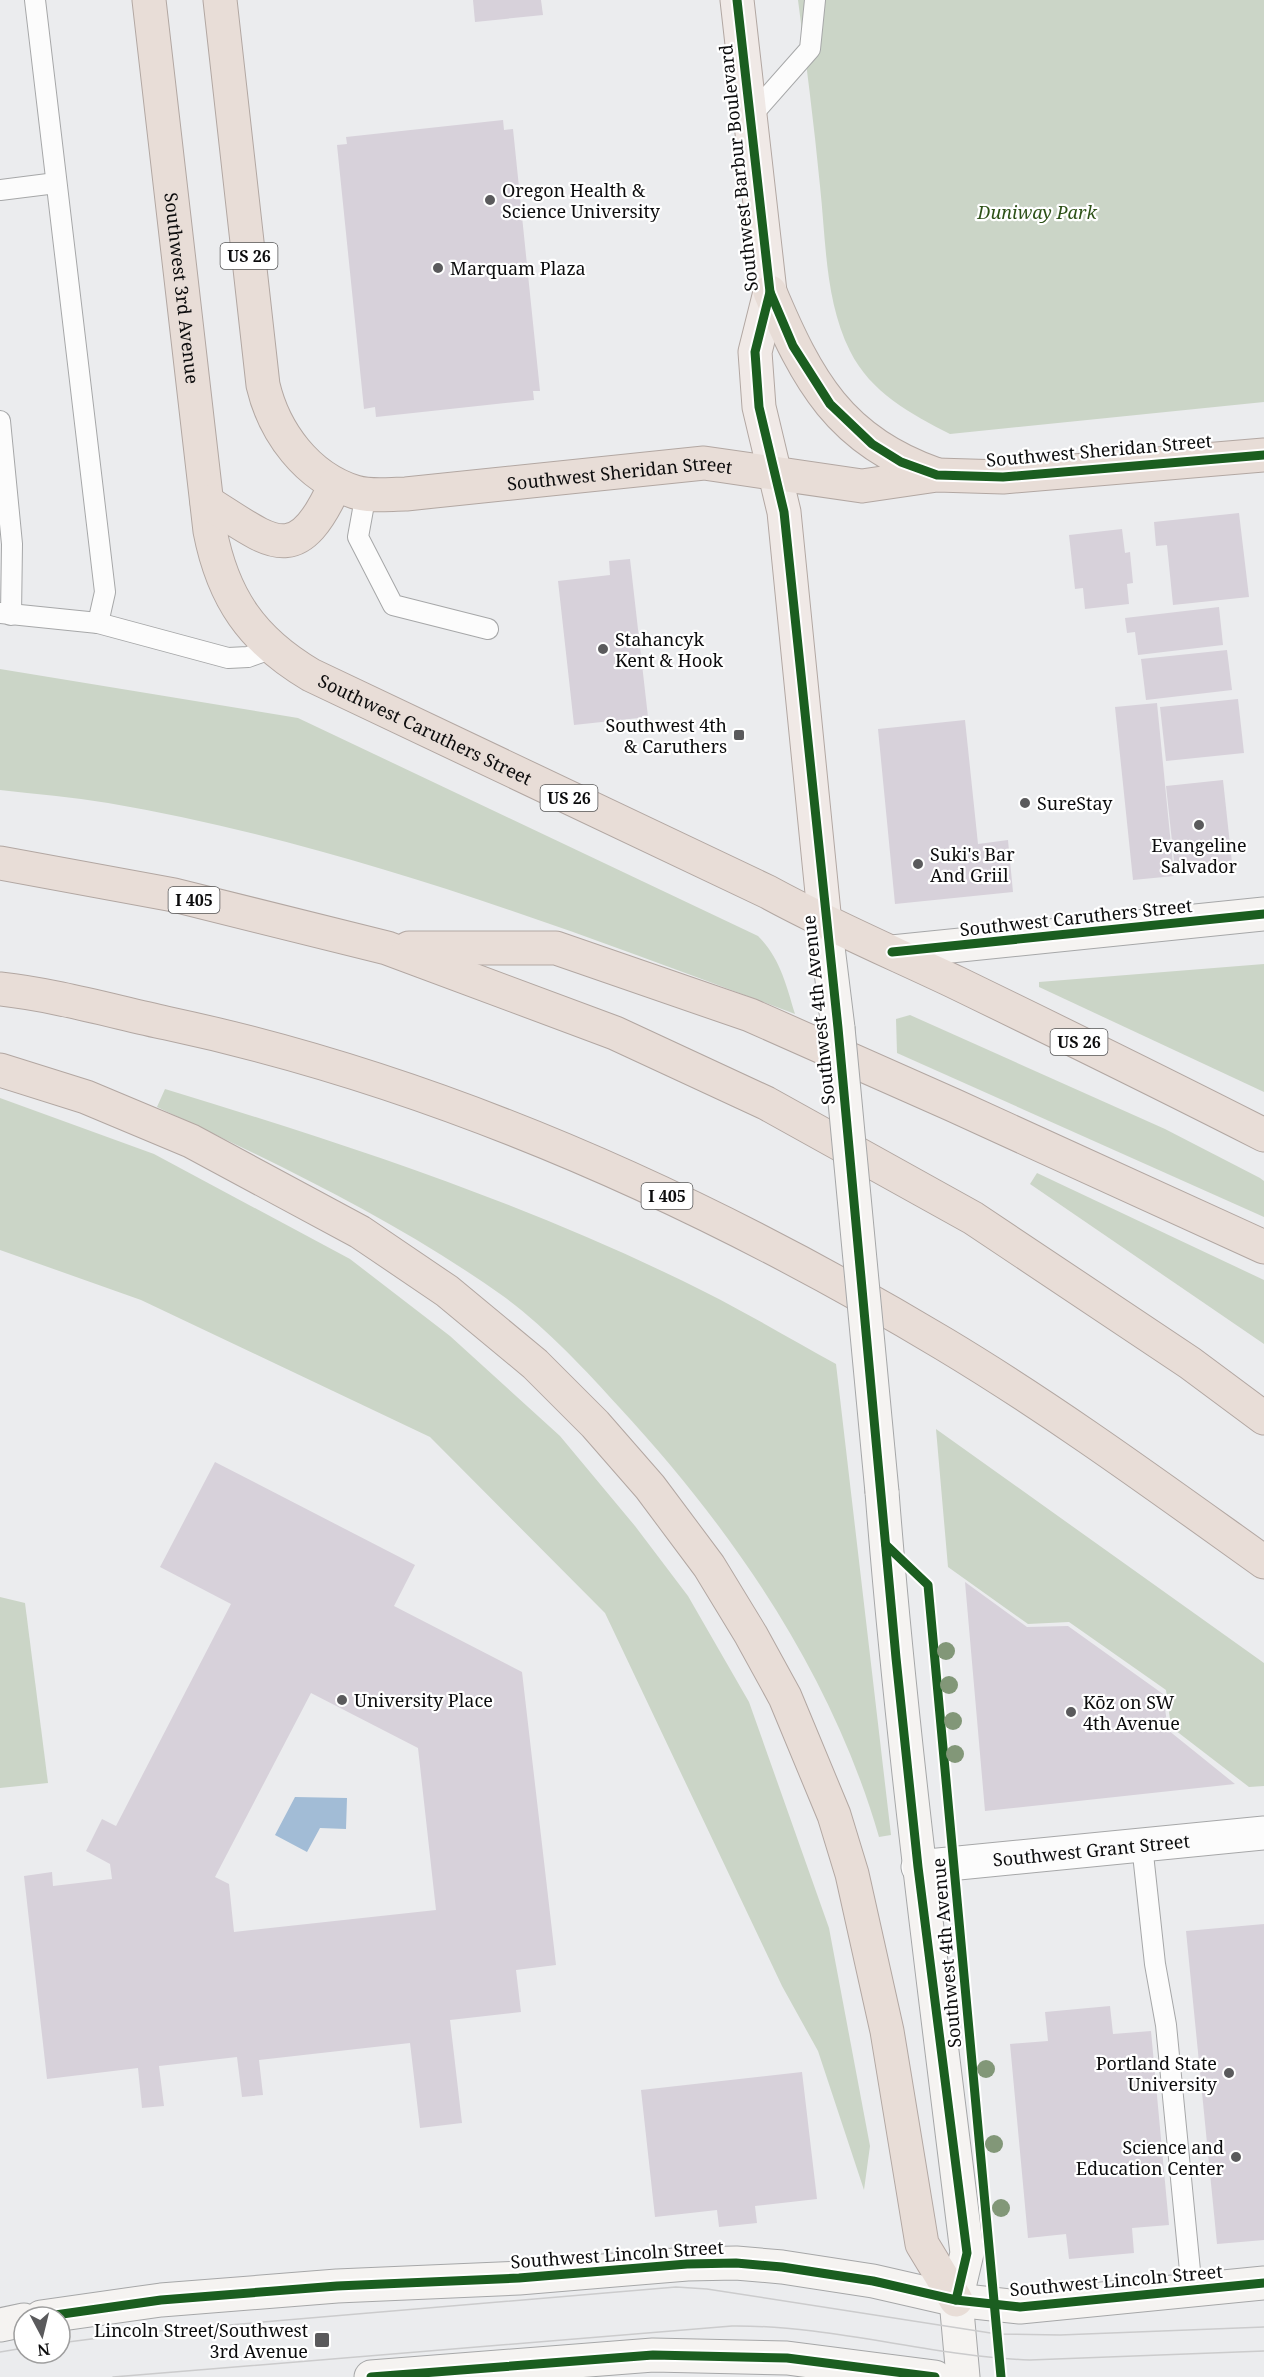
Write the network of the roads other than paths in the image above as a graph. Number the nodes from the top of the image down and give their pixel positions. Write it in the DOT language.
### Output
graph roads {
  1 [pos="35,0"];
  2 [pos="149,0"];
  3 [pos="220,0"];
  4 [pos="737,0"];
  5 [pos="815,0"];
  6 [pos="750,118"];
  7 [pos="56,183"];
  8 [pos="0,190"];
  9 [pos="770,292"];
  10 [pos="0,421"];
  11 [pos="1264,455"];
  12 [pos="774,473"];
  13 [pos="937,475"];
  14 [pos="335,485"];
  15 [pos="366,493"];
  16 [pos="207,502"];
  17 [pos="220,574"];
  18 [pos="5,614"];
  19 [pos="98,623"];
  20 [pos="488,628"];
  21 [pos="260,653"];
  22 [pos="0,862"];
  23 [pos="1264,914"];
  24 [pos="825,923"];
  25 [pos="387,948"];
  26 [pos="892,952"];
  27 [pos="0,989"];
  28 [pos="0,1070"];
  29 [pos="1264,1135"];
  30 [pos="1264,1247"];
  31 [pos="1264,1418"];
  32 [pos="1264,1562"];
  33 [pos="1264,1833"];
  34 [pos="1142,1845"];
  35 [pos="918,1867"];
  36 [pos="1264,2283"];
  37 [pos="1192,2291"];
  38 [pos="956,2300"];
  39 [pos="72,2313"];
  40 [pos="371,2377"];
  41 [pos="935,2377"];
  42 [pos="963,2377"];
  1 -- 7 [label="lane"];
  2 -- 16 [label="highway, Southwest 3rd Avenue / US 26"];
  3 -- 14 [label="highway, US 26"];
  4 -- 6 [label="main road, Southwest Barbur Boulevard"];
  5 -- 6 [label="lane"];
  6 -- 9 [label="main road, Southwest Barbur Boulevard"];
  7 -- 8 [label="lane"];
  7 -- 19 [label="lane"];
  9 -- 12 [label="main road, Southwest Barbur Boulevard"];
  9 -- 13 [label="highway"];
  10 -- 18 [label="lane"];
  11 -- 13 [label="highway, Southwest Sheridan Street / US 26"];
  12 -- 13 [label="highway, Southwest Sheridan Street / US 26"];
  12 -- 15 [label="highway, Southwest Sheridan Street / US 26"];
  12 -- 24 [label="main road, Southwest 4th Avenue"];
  14 -- 15 [label="highway, Southwest Sheridan Street / US 26"];
  14 -- 16 [label="highway"];
  15 -- 20 [label="lane"];
  16 -- 17 [label="highway, Southwest 3rd Avenue / US 26"];
  17 -- 21 [label="highway, Southwest Caruthers Street / US 26"];
  18 -- 19 [label="lane"];
  19 -- 21 [label="lane"];
  21 -- 24 [label="highway, Southwest Caruthers Street / US 26"];
  22 -- 25 [label="highway, I 405"];
  23 -- 26 [label="main road, Southwest Caruthers Street"];
  24 -- 26 [label="highway, US 26"];
  24 -- 35 [label="main road, Southwest 4th Avenue, bridge"];
  25 -- 30 [label="highway"];
  25 -- 31 [label="highway, I 405"];
  26 -- 29 [label="highway, US 26"];
  27 -- 32 [label="highway, I 405"];
  28 -- 38 [label="highway"];
  33 -- 34 [label="street, Southwest Grant Street"];
  34 -- 35 [label="street, Southwest Grant Street"];
  34 -- 37 [label="lane"];
  35 -- 38 [label="main road, Southwest 4th Avenue"];
  36 -- 37 [label="main road, Southwest Lincoln Street"];
  37 -- 38 [label="main road, Southwest Lincoln Street"];
  38 -- 39 [label="main road, Southwest Lincoln Street"];
  38 -- 42 [label="main road, Southwest 4th Avenue"];
  40 -- 41 [label="main road"];
}
